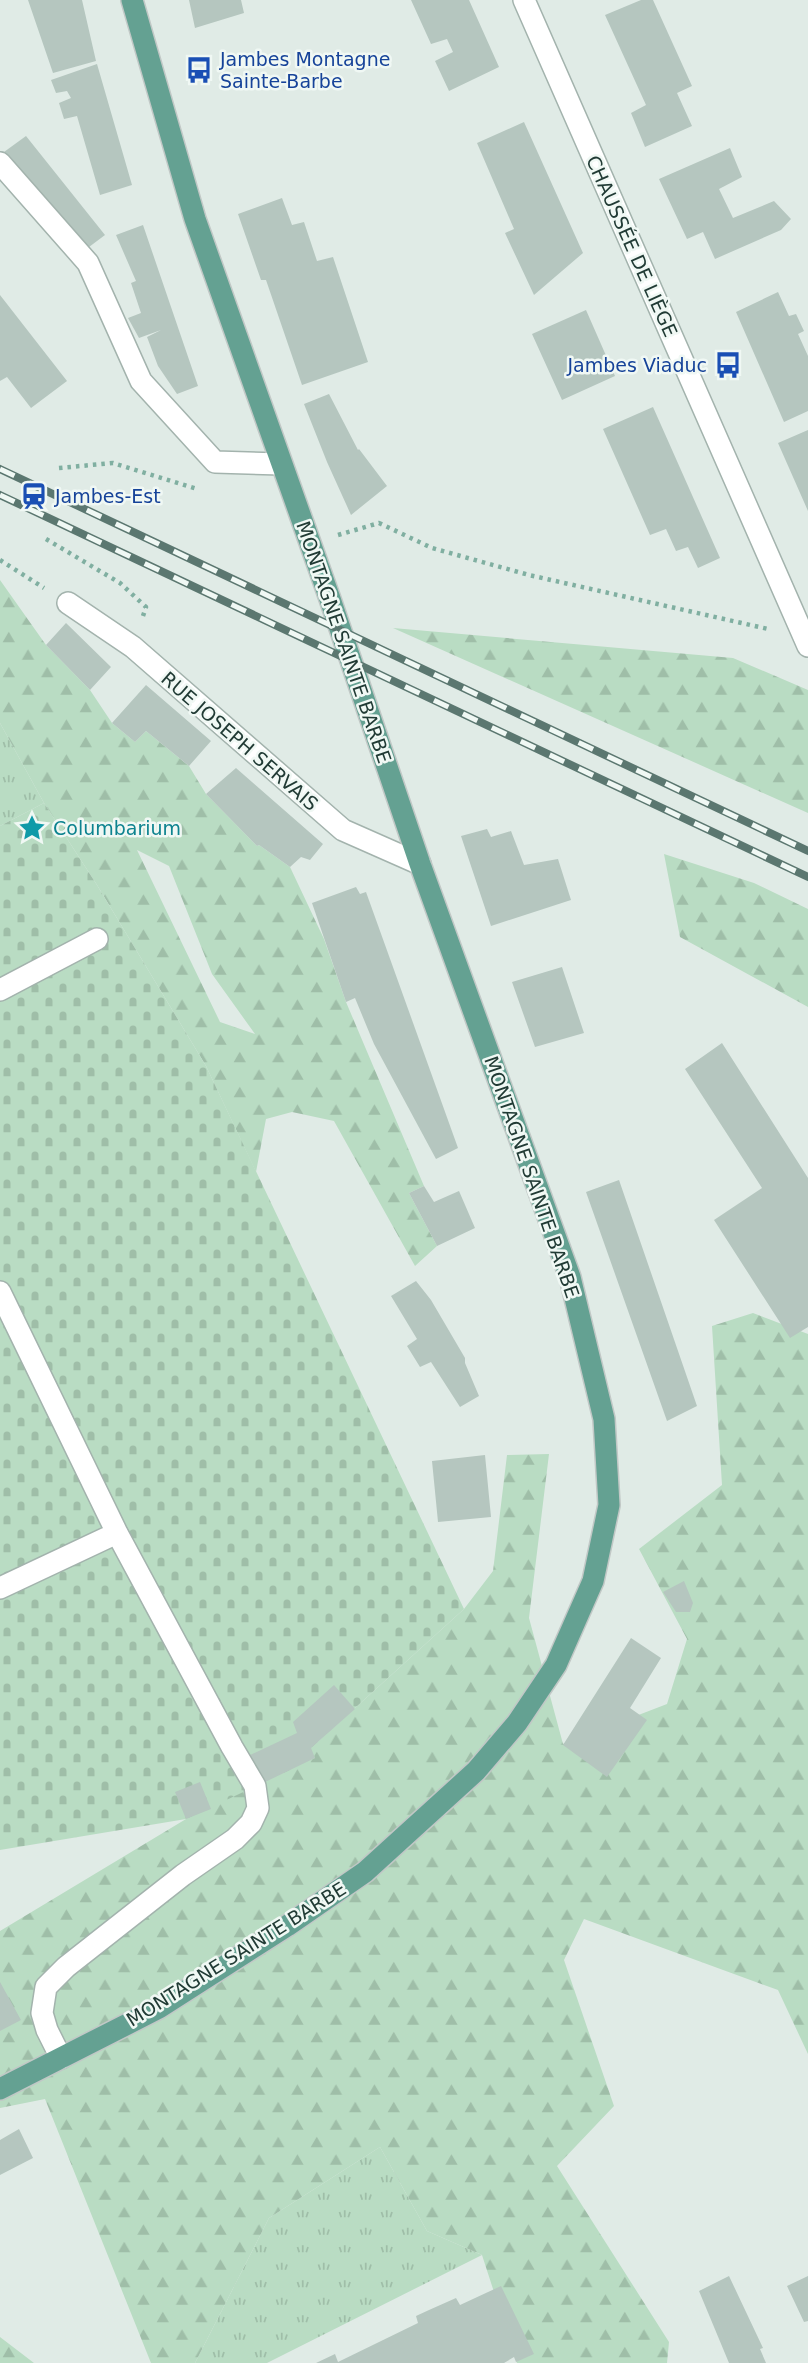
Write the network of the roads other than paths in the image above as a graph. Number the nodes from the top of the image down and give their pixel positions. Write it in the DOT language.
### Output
graph roads {
  1 [pos="132,0"];
  2 [pos="524,0"];
  3 [pos="0,163"];
  4 [pos="281,464"];
  5 [pos="68,603"];
  6 [pos="806,642"];
  7 [pos="420,864"];
  8 [pos="97,939"];
  9 [pos="0,989"];
  10 [pos="0,1292"];
  11 [pos="117,1533"];
  12 [pos="0,1588"];
  13 [pos="61,2058"];
  14 [pos="0,2089"];
  1 -- 4 [label="main road, MONTAGNE SAINTE BARBE"];
  2 -- 6 [label="street, CHAUSSÉE DE LIÈGE"];
  3 -- 4 [label="street"];
  4 -- 7 [label="main road, MONTAGNE SAINTE BARBE"];
  5 -- 7 [label="street, RUE JOSEPH SERVAIS"];
  7 -- 13 [label="main road, MONTAGNE SAINTE BARBE"];
  8 -- 9 [label="street"];
  10 -- 11 [label="street"];
  11 -- 12 [label="street"];
  11 -- 13 [label="street"];
  13 -- 14 [label="main road, MONTAGNE SAINTE BARBE"];
}
